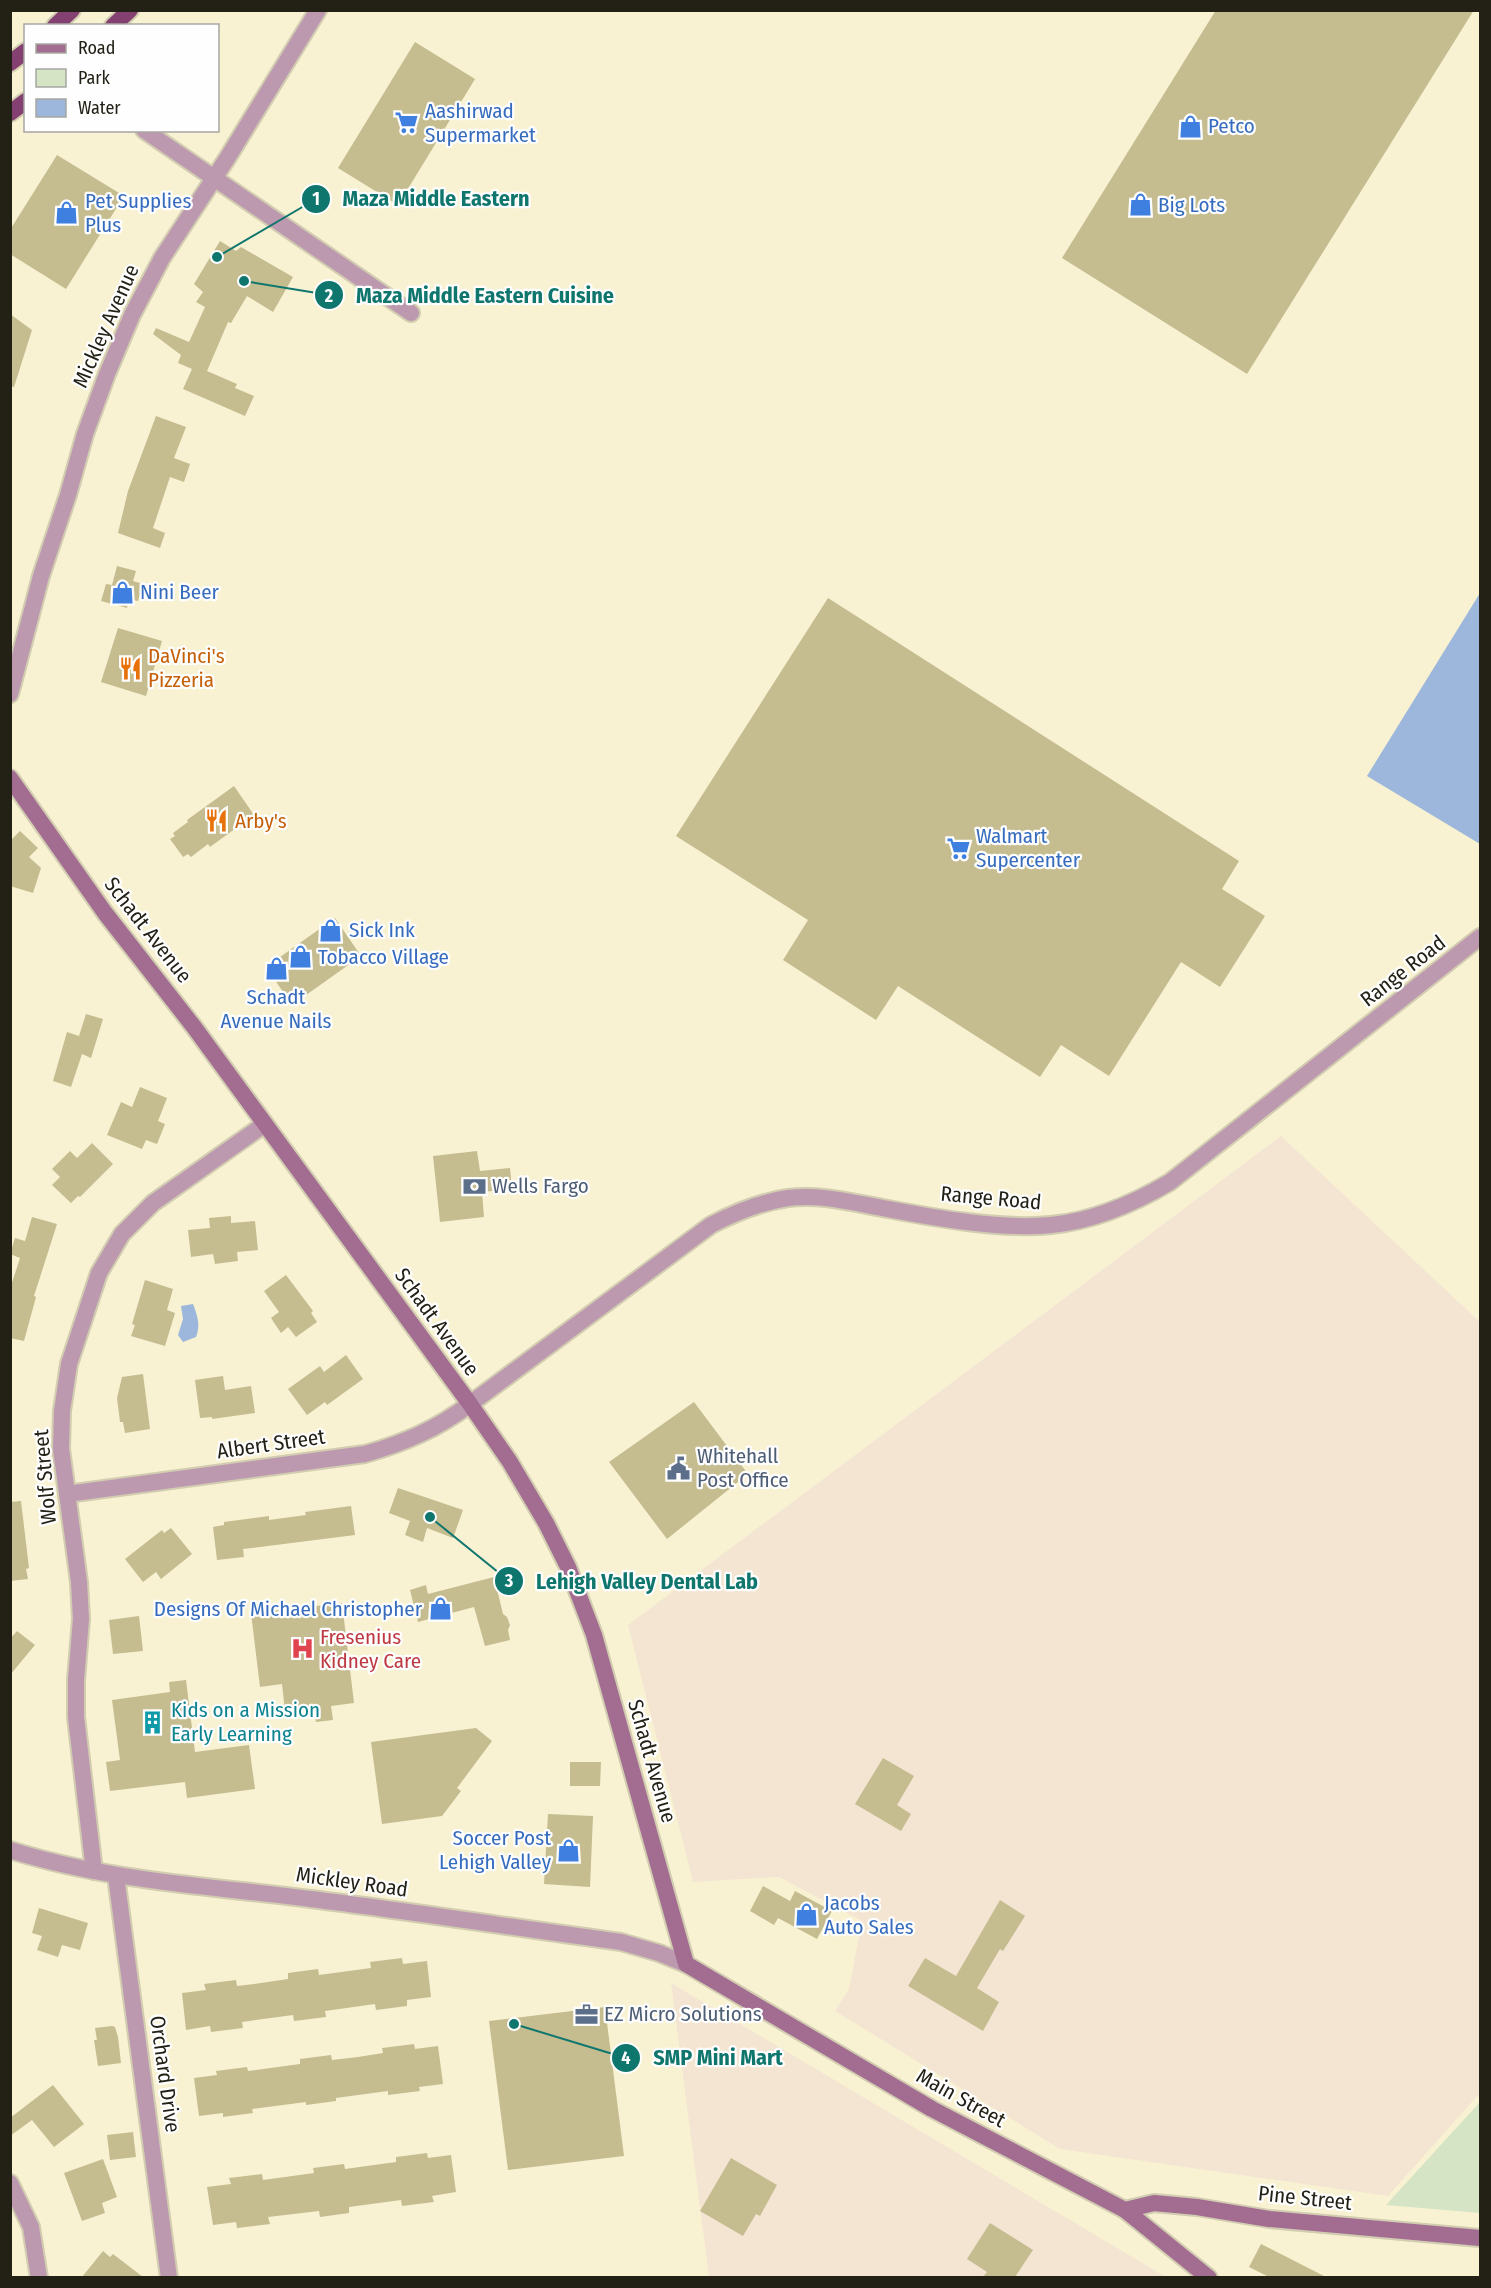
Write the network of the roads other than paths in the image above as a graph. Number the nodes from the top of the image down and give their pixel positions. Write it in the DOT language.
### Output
graph roads {
  1 [pos="72,10"];
  2 [pos="130,10"];
  3 [pos="318,10"];
  4 [pos="57,24"];
  5 [pos="115,24"];
  6 [pos="24,52"];
  7 [pos="10,63"];
  8 [pos="24,102"];
  9 [pos="10,113"];
  10 [pos="147,132"];
  11 [pos="213,179"];
  12 [pos="411,313"];
  13 [pos="10,694"];
  14 [pos="10,778"];
  15 [pos="1480,937"];
  16 [pos="265,1124"];
  17 [pos="470,1404"];
  18 [pos="67,1494"];
  19 [pos="10,1850"];
  20 [pos="94,1872"];
  21 [pos="116,1876"];
  22 [pos="686,1964"];
  23 [pos="10,2183"];
  24 [pos="1125,2210"];
  25 [pos="1480,2238"];
  26 [pos="39,2277"];
  27 [pos="169,2277"];
  28 [pos="1209,2277"];
  1 -- 4 [label="highway"];
  2 -- 5 [label="highway"];
  3 -- 11 [label="street, Mickley Avenue"];
  6 -- 7 [label="highway"];
  8 -- 9 [label="highway"];
  10 -- 11 [label="street"];
  11 -- 12 [label="street"];
  11 -- 13 [label="street, Mickley Avenue"];
  14 -- 16 [label="main road, Schadt Avenue"];
  15 -- 17 [label="street, Range Road"];
  16 -- 17 [label="main road, Schadt Avenue"];
  16 -- 18 [label="street, Wolf Street"];
  17 -- 18 [label="street, Albert Street"];
  17 -- 22 [label="main road, Schadt Avenue"];
  18 -- 20 [label="street, Wolf Street"];
  19 -- 20 [label="street, Mickley Road"];
  20 -- 21 [label="street, Mickley Road"];
  21 -- 22 [label="street, Mickley Road"];
  21 -- 27 [label="street, Orchard Drive"];
  22 -- 24 [label="main road, Main Street"];
  23 -- 26 [label="street"];
  24 -- 25 [label="main road, Pine Street"];
  24 -- 28 [label="main road, Main Street"];
}
